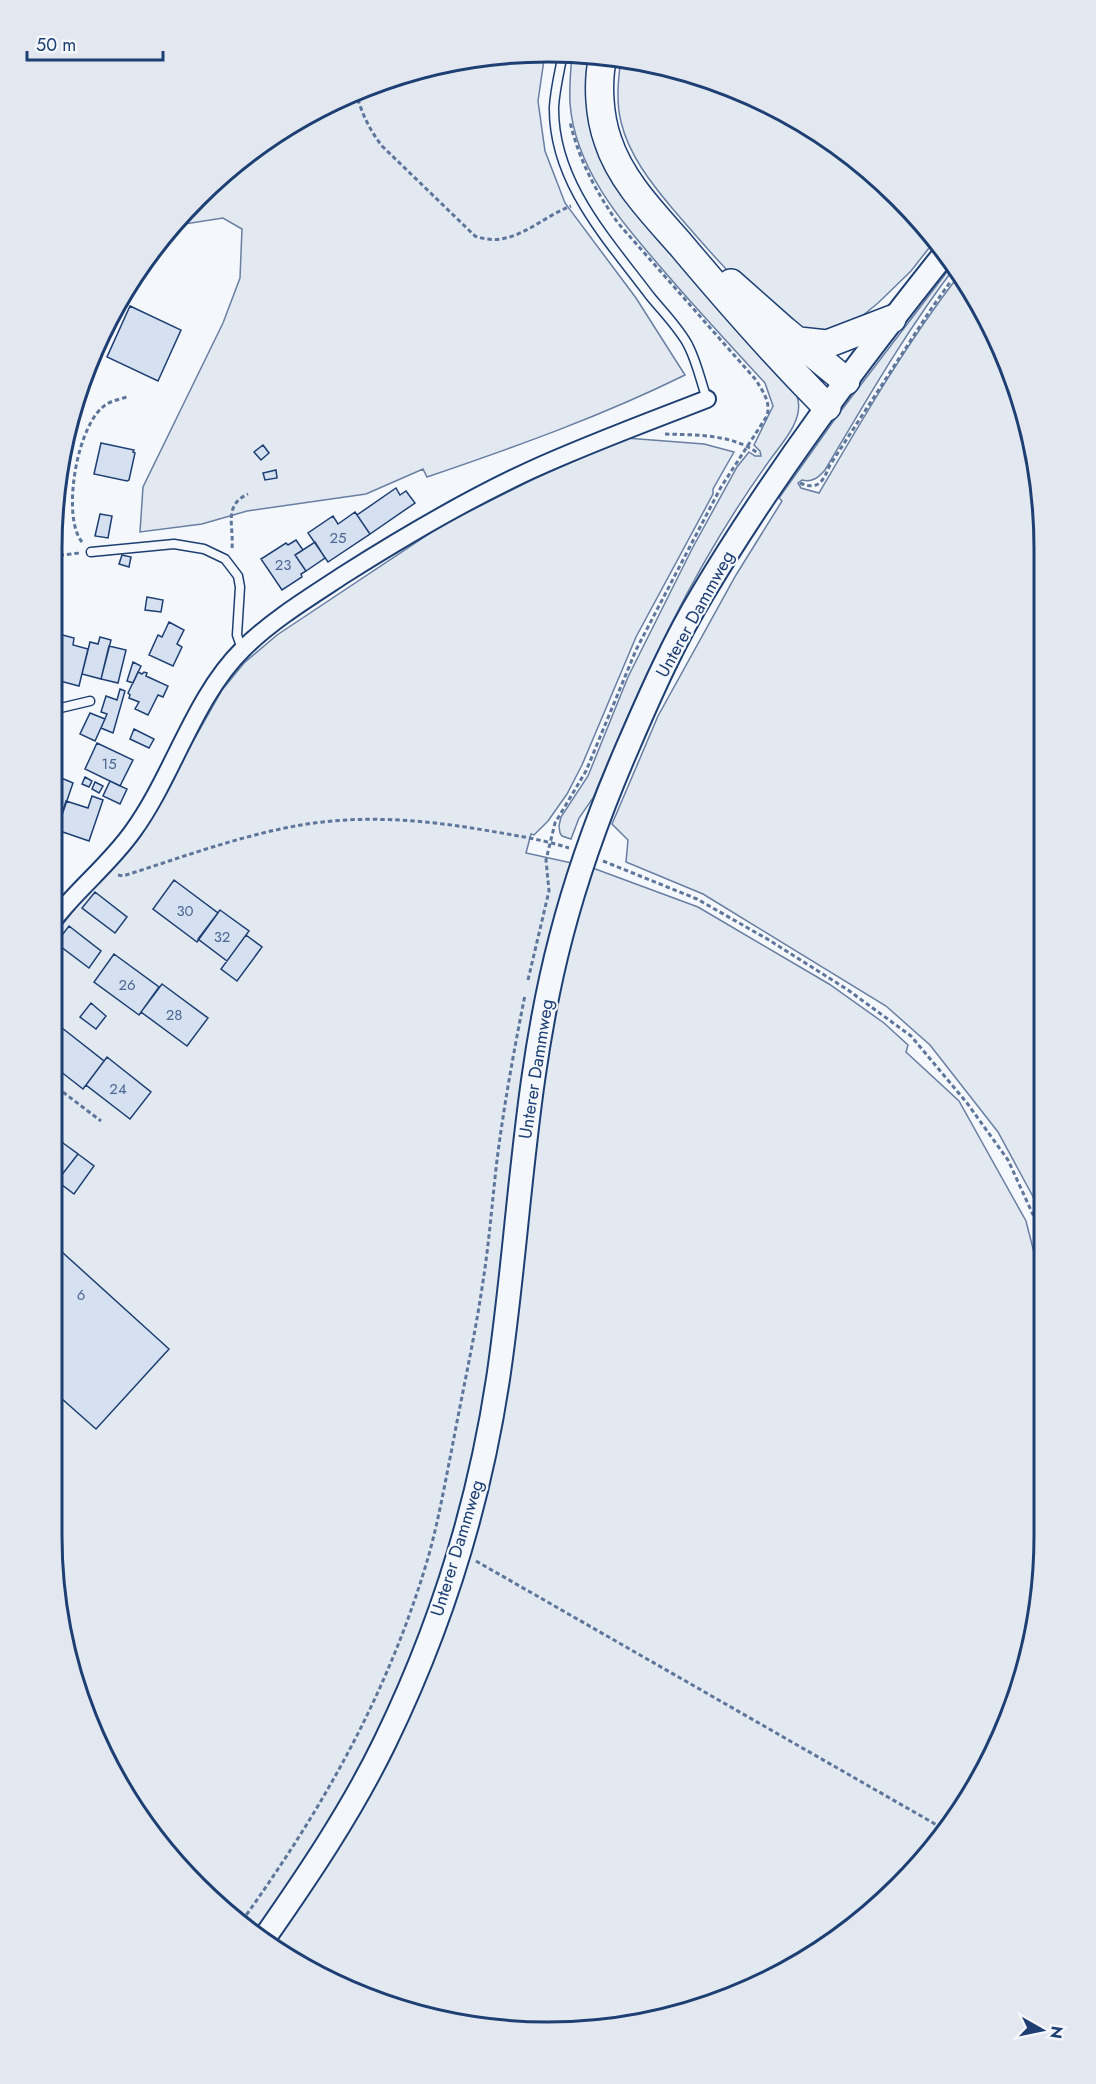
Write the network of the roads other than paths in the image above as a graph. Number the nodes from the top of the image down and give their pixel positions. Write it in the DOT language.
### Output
graph roads {
  1 [pos="561,62"];
  2 [pos="602,65"];
  3 [pos="614,66"];
  4 [pos="940,260"];
  5 [pos="892,319"];
  6 [pos="799,341"];
  7 [pos="846,381"];
  8 [pos="707,399"];
  9 [pos="827,407"];
  10 [pos="91,552"];
  11 [pos="242,650"];
  12 [pos="90,701"];
  13 [pos="62,708"];
  14 [pos="62,908"];
  15 [pos="267,1933"];
  1 -- 8 [label="lane"];
  2 -- 9 [label="highway"];
  3 -- 6 [label="highway"];
  4 -- 5 [label="main road, Unterer Dammweg"];
  5 -- 6 [label="highway"];
  5 -- 7 [label="main road, Unterer Dammweg"];
  6 -- 7 [label="highway"];
  7 -- 9 [label="main road, Unterer Dammweg"];
  8 -- 11 [label="street"];
  9 -- 15 [label="main road, Unterer Dammweg"];
  10 -- 11 [label="lane"];
  11 -- 14 [label="street"];
  12 -- 13 [label="lane"];
}
